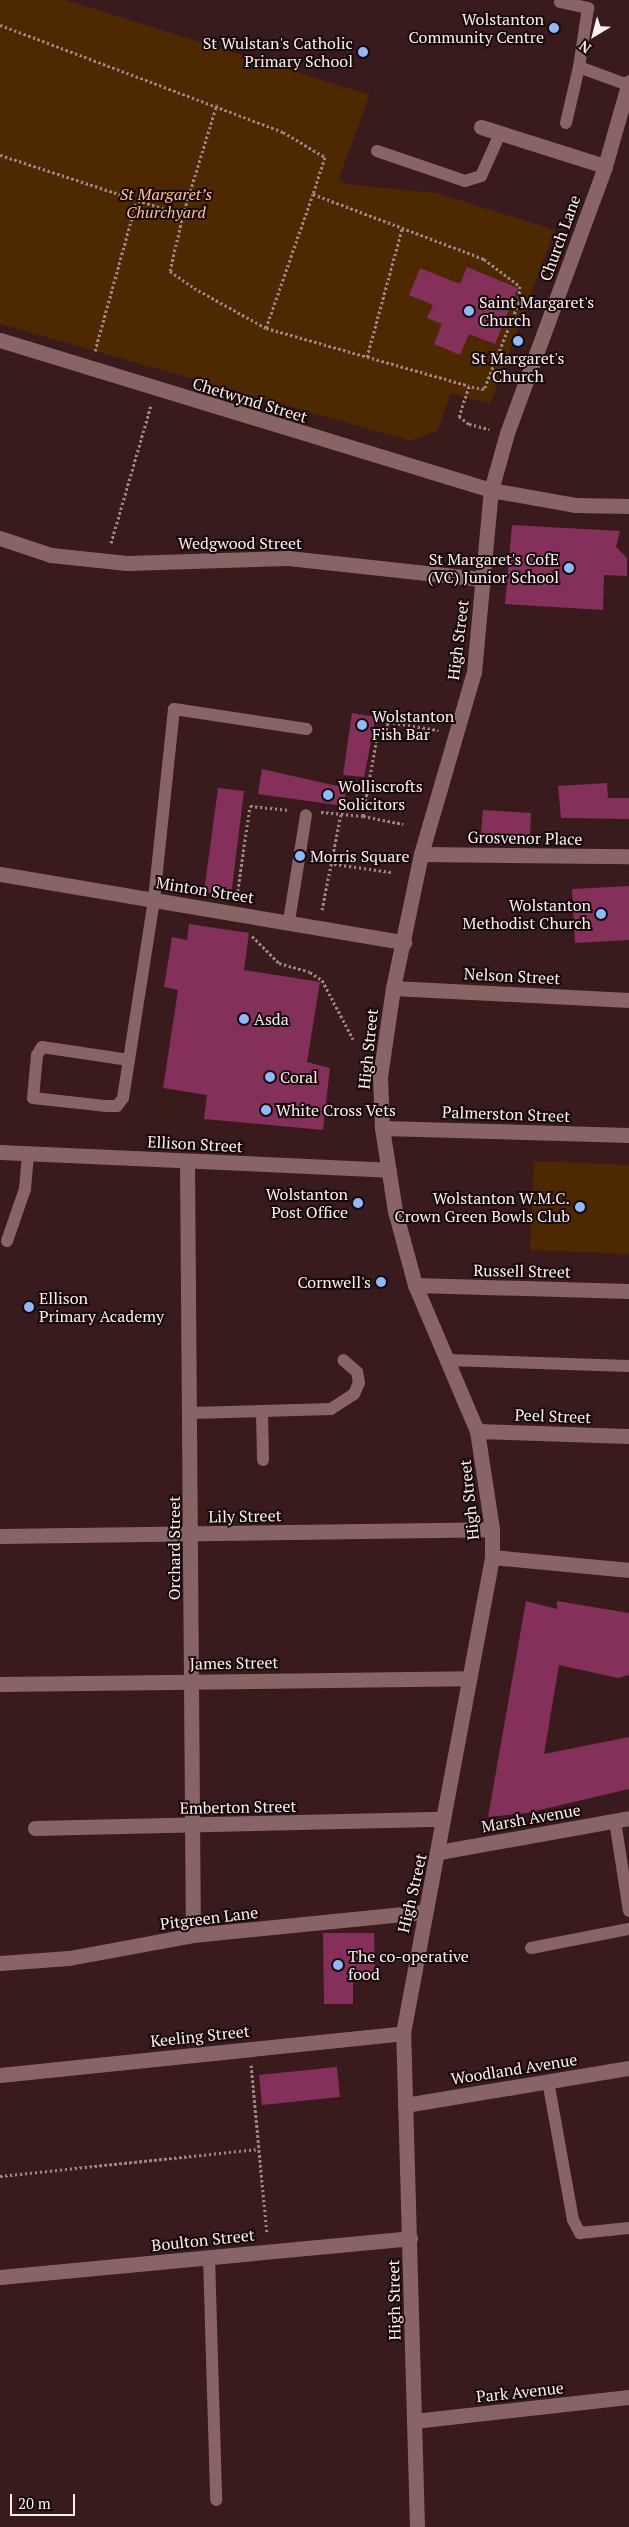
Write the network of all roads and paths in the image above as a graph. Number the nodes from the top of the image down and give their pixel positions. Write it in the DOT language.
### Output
graph roads {
  1 [pos="560,2"];
  2 [pos="0,25"];
  3 [pos="579,67"];
  4 [pos="629,84"];
  5 [pos="217,104"];
  6 [pos="566,123"];
  7 [pos="481,127"];
  8 [pos="500,134"];
  9 [pos="377,151"];
  10 [pos="0,155"];
  11 [pos="605,166"];
  12 [pos="314,194"];
  13 [pos="137,200"];
  14 [pos="183,215"];
  15 [pos="402,228"];
  16 [pos="266,328"];
  17 [pos="0,340"];
  18 [pos="367,358"];
  19 [pos="89,370"];
  20 [pos="468,386"];
  21 [pos="156,390"];
  22 [pos="507,433"];
  23 [pos="491,490"];
  24 [pos="629,506"];
  25 [pos="0,538"];
  26 [pos="106,561"];
  27 [pos="482,579"];
  28 [pos="307,729"];
  29 [pos="441,730"];
  30 [pos="305,812"];
  31 [pos="341,814"];
  32 [pos="363,816"];
  33 [pos="403,824"];
  34 [pos="421,854"];
  35 [pos="629,856"];
  36 [pos="334,864"];
  37 [pos="391,872"];
  38 [pos="0,874"];
  39 [pos="237,897"];
  40 [pos="154,900"];
  41 [pos="322,911"];
  42 [pos="288,921"];
  43 [pos="252,935"];
  44 [pos="404,942"];
  45 [pos="392,988"];
  46 [pos="629,1000"];
  47 [pos="353,1039"];
  48 [pos="129,1060"];
  49 [pos="382,1128"];
  50 [pos="629,1135"];
  51 [pos="0,1152"];
  52 [pos="28,1154"];
  53 [pos="187,1162"];
  54 [pos="389,1170"];
  55 [pos="7,1241"];
  56 [pos="415,1286"];
  57 [pos="629,1291"];
  58 [pos="343,1360"];
  59 [pos="448,1360"];
  60 [pos="629,1366"];
  61 [pos="262,1412"];
  62 [pos="191,1413"];
  63 [pos="477,1431"];
  64 [pos="629,1436"];
  65 [pos="263,1460"];
  66 [pos="492,1529"];
  67 [pos="193,1534"];
  68 [pos="0,1536"];
  69 [pos="492,1557"];
  70 [pos="629,1570"];
  71 [pos="469,1678"];
  72 [pos="190,1682"];
  73 [pos="0,1684"];
  74 [pos="443,1819"];
  75 [pos="622,1819"];
  76 [pos="194,1826"];
  77 [pos="35,1828"];
  78 [pos="439,1852"];
  79 [pos="629,1911"];
  80 [pos="423,1912"];
  81 [pos="629,1929"];
  82 [pos="192,1935"];
  83 [pos="531,1948"];
  84 [pos="0,1963"];
  85 [pos="404,2033"];
  86 [pos="250,2049"];
  87 [pos="629,2068"];
  88 [pos="0,2075"];
  89 [pos="548,2081"];
  90 [pos="405,2105"];
  91 [pos="256,2149"];
  92 [pos="0,2176"];
  93 [pos="629,2228"];
  94 [pos="410,2238"];
  95 [pos="269,2251"];
  96 [pos="209,2257"];
  97 [pos="0,2277"];
  98 [pos="629,2398"];
  99 [pos="414,2421"];
  100 [pos="216,2500"];
  101 [pos="417,2527"];
  1 -- 3 [label="lane"];
  2 -- 5 [label="path"];
  3 -- 4 [label="lane"];
  3 -- 6 [label="lane"];
  4 -- 11 [label="street, Church Lane"];
  5 -- 12 [label="path"];
  5 -- 14 [label="path"];
  7 -- 8 [label="street"];
  8 -- 9 [label="lane"];
  8 -- 11 [label="street"];
  10 -- 13 [label="path"];
  11 -- 22 [label="street, Church Lane"];
  12 -- 15 [label="path"];
  12 -- 16 [label="path"];
  13 -- 14 [label="path"];
  13 -- 19 [label="path"];
  14 -- 16 [label="path"];
  15 -- 18 [label="path"];
  15 -- 20 [label="path"];
  16 -- 18 [label="path"];
  17 -- 19 [label="street, Chetwynd Street"];
  18 -- 20 [label="path"];
  19 -- 21 [label="street, Chetwynd Street"];
  20 -- 22 [label="path"];
  21 -- 23 [label="street, Chetwynd Street"];
  21 -- 26 [label="path"];
  22 -- 23 [label="street, Church Lane"];
  23 -- 24 [label="street, Chetwynd Street"];
  23 -- 27 [label="street, High Street"];
  25 -- 26 [label="street, Wedgwood Street"];
  26 -- 27 [label="street, Wedgwood Street"];
  27 -- 34 [label="street, High Street"];
  28 -- 40 [label="lane"];
  29 -- 32 [label="path"];
  30 -- 31 [label="path"];
  30 -- 39 [label="path"];
  30 -- 42 [label="lane"];
  31 -- 32 [label="path"];
  31 -- 36 [label="path"];
  32 -- 33 [label="path"];
  34 -- 35 [label="street, Grosvenor Place"];
  34 -- 44 [label="street, High Street"];
  36 -- 37 [label="path"];
  36 -- 41 [label="path"];
  38 -- 40 [label="street, Minton Street"];
  40 -- 42 [label="street, Minton Street"];
  40 -- 48 [label="lane"];
  42 -- 44 [label="street, Minton Street"];
  43 -- 47 [label="path"];
  44 -- 45 [label="street, High Street"];
  45 -- 46 [label="street, Nelson Street"];
  45 -- 49 [label="street, High Street"];
  48 -- 48 [label="lane"];
  49 -- 50 [label="street, Palmerston Street"];
  49 -- 54 [label="street, High Street"];
  51 -- 52 [label="street, Ellison Street"];
  52 -- 53 [label="street, Ellison Street"];
  52 -- 55 [label="lane"];
  53 -- 54 [label="street, Ellison Street"];
  53 -- 62 [label="street, Orchard Street"];
  54 -- 56 [label="street, High Street"];
  56 -- 57 [label="street, Russell Street"];
  56 -- 59 [label="street, High Street"];
  58 -- 61 [label="lane"];
  59 -- 60 [label="lane"];
  59 -- 63 [label="street, High Street"];
  61 -- 62 [label="lane"];
  61 -- 65 [label="lane"];
  62 -- 67 [label="street, Orchard Street"];
  63 -- 64 [label="street, Peel Street"];
  63 -- 66 [label="street, High Street"];
  66 -- 67 [label="street, Lily Street"];
  66 -- 69 [label="street, High Street"];
  67 -- 68 [label="street, Lily Street"];
  67 -- 72 [label="street, Orchard Street"];
  69 -- 70 [label="street"];
  69 -- 71 [label="street, High Street"];
  71 -- 72 [label="street, James Street"];
  71 -- 74 [label="street, High Street"];
  72 -- 73 [label="street, James Street"];
  72 -- 76 [label="street, Orchard Street"];
  74 -- 76 [label="street, Emberton Street"];
  74 -- 78 [label="street, High Street"];
  75 -- 78 [label="street, Marsh Avenue"];
  75 -- 79 [label="lane"];
  76 -- 77 [label="street, Emberton Street"];
  76 -- 82 [label="street, Orchard Street"];
  78 -- 80 [label="street, High Street"];
  80 -- 82 [label="street, Pitgreen Lane"];
  80 -- 85 [label="street, High Street"];
  81 -- 83 [label="lane"];
  82 -- 84 [label="street, Pitgreen Lane"];
  85 -- 86 [label="street, Keeling Street"];
  85 -- 90 [label="street, High Street"];
  86 -- 88 [label="street, Keeling Street"];
  86 -- 91 [label="path"];
  87 -- 89 [label="street, Woodland Avenue"];
  89 -- 90 [label="street, Woodland Avenue"];
  89 -- 93 [label="lane"];
  90 -- 94 [label="street, High Street"];
  91 -- 92 [label="path"];
  91 -- 95 [label="path"];
  94 -- 95 [label="street, Boulton Street"];
  94 -- 99 [label="street, High Street"];
  95 -- 96 [label="street, Boulton Street"];
  96 -- 97 [label="street, Boulton Street"];
  96 -- 100 [label="lane"];
  98 -- 99 [label="street, Park Avenue"];
  99 -- 101 [label="street, High Street"];
}
